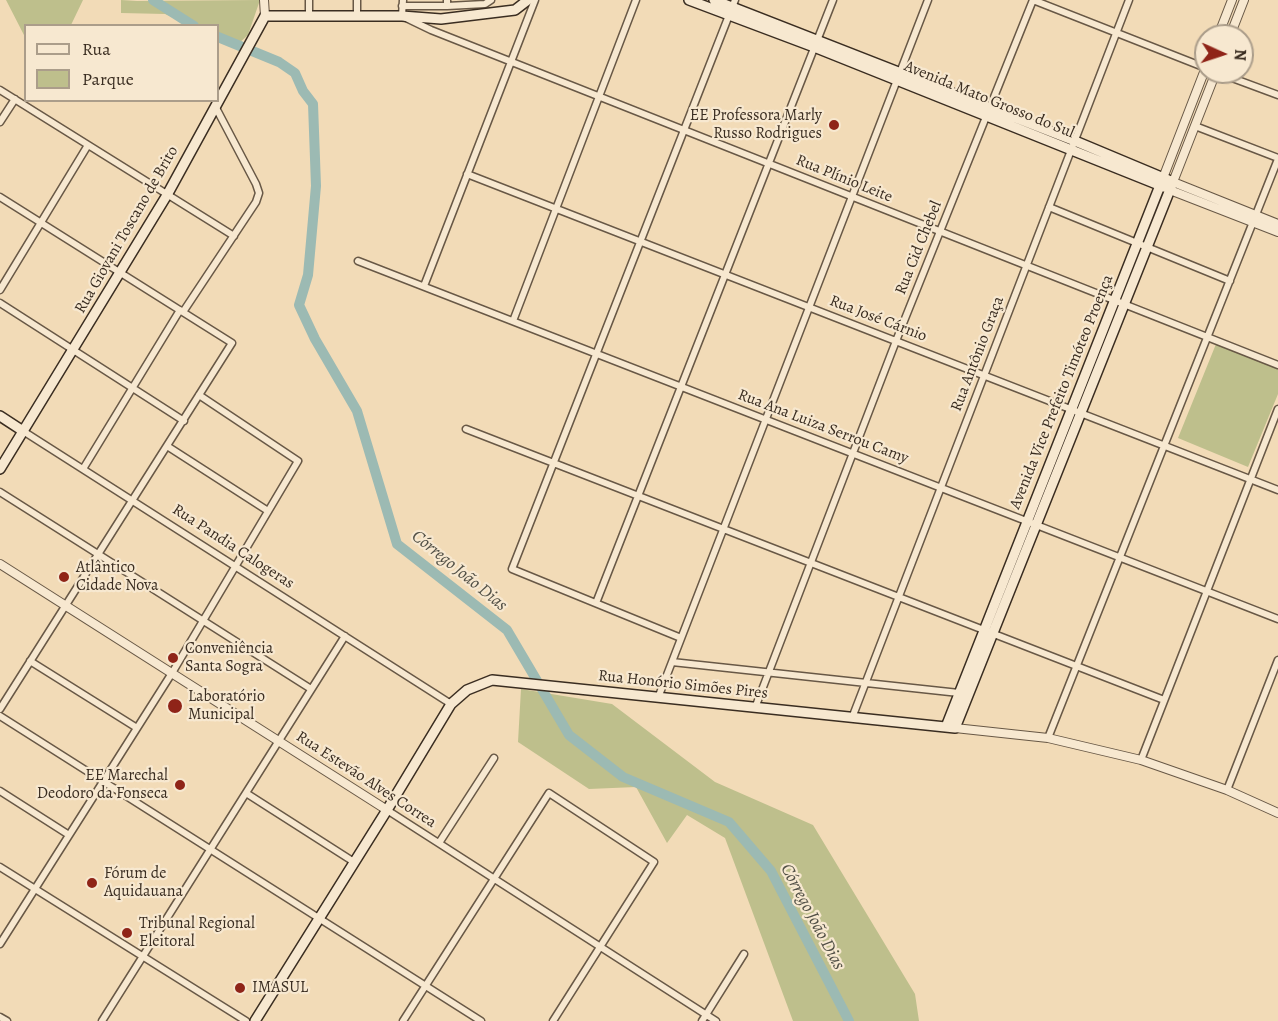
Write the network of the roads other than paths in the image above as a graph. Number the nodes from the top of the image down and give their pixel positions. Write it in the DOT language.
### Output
graph roads {
  1 [pos="264,0"];
  2 [pos="309,0"];
  3 [pos="357,0"];
  4 [pos="491,0"];
  5 [pos="528,0"];
  6 [pos="535,0"];
  7 [pos="636,0"];
  8 [pos="689,0"];
  9 [pos="714,0"];
  10 [pos="833,0"];
  11 [pos="928,0"];
  12 [pos="1033,0"];
  13 [pos="1129,0"];
  14 [pos="1232,0"];
  15 [pos="1244,0"];
  16 [pos="447,3"];
  17 [pos="402,7"];
  18 [pos="732,7"];
  19 [pos="265,16"];
  20 [pos="309,16"];
  21 [pos="357,16"];
  22 [pos="1223,24"];
  23 [pos="1235,24"];
  24 [pos="1116,33"];
  25 [pos="816,43"];
  26 [pos="511,62"];
  27 [pos="1194,63"];
  28 [pos="899,76"];
  29 [pos="1200,84"];
  30 [pos="1211,84"];
  31 [pos="1248,84"];
  32 [pos="0,90"];
  33 [pos="1278,95"];
  34 [pos="599,97"];
  35 [pos="15,99"];
  36 [pos="219,99"];
  37 [pos="217,102"];
  38 [pos="215,106"];
  39 [pos="989,112"];
  40 [pos="0,122"];
  41 [pos="1195,126"];
  42 [pos="682,130"];
  43 [pos="1073,145"];
  44 [pos="88,146"];
  45 [pos="1278,158"];
  46 [pos="768,164"];
  47 [pos="467,174"];
  48 [pos="1162,182"];
  49 [pos="1172,186"];
  50 [pos="167,195"];
  51 [pos="0,197"];
  52 [pos="852,197"];
  53 [pos="1049,207"];
  54 [pos="556,209"];
  55 [pos="1254,218"];
  56 [pos="41,223"];
  57 [pos="1278,224"];
  58 [pos="940,232"];
  59 [pos="1278,232"];
  60 [pos="234,236"];
  61 [pos="641,242"];
  62 [pos="1137,243"];
  63 [pos="1147,247"];
  64 [pos="358,261"];
  65 [pos="1027,266"];
  66 [pos="120,273"];
  67 [pos="725,274"];
  68 [pos="1230,281"];
  69 [pos="424,286"];
  70 [pos="0,290"];
  71 [pos="1120,302"];
  72 [pos="0,303"];
  73 [pos="809,307"];
  74 [pos="181,311"];
  75 [pos="513,321"];
  76 [pos="1208,337"];
  77 [pos="896,341"];
  78 [pos="74,350"];
  79 [pos="597,354"];
  80 [pos="1278,364"];
  81 [pos="984,375"];
  82 [pos="681,386"];
  83 [pos="132,388"];
  84 [pos="199,395"];
  85 [pos="1278,410"];
  86 [pos="1076,411"];
  87 [pos="0,416"];
  88 [pos="766,419"];
  89 [pos="183,421"];
  90 [pos="466,429"];
  91 [pos="23,431"];
  92 [pos="167,446"];
  93 [pos="1164,446"];
  94 [pos="853,453"];
  95 [pos="553,463"];
  96 [pos="0,469"];
  97 [pos="83,469"];
  98 [pos="1251,479"];
  99 [pos="941,488"];
  100 [pos="1278,490"];
  101 [pos="0,492"];
  102 [pos="638,495"];
  103 [pos="133,501"];
  104 [pos="268,511"];
  105 [pos="1032,523"];
  106 [pos="723,528"];
  107 [pos="98,554"];
  108 [pos="1120,557"];
  109 [pos="812,562"];
  110 [pos="0,564"];
  111 [pos="236,566"];
  112 [pos="1207,591"];
  113 [pos="899,596"];
  114 [pos="596,603"];
  115 [pos="65,605"];
  116 [pos="1278,619"];
  117 [pos="203,621"];
  118 [pos="989,631"];
  119 [pos="345,636"];
  120 [pos="681,638"];
  121 [pos="1278,660"];
  122 [pos="30,661"];
  123 [pos="672,662"];
  124 [pos="1077,665"];
  125 [pos="770,672"];
  126 [pos="172,673"];
  127 [pos="866,683"];
  128 [pos="311,689"];
  129 [pos="959,693"];
  130 [pos="658,698"];
  131 [pos="1164,700"];
  132 [pos="451,704"];
  133 [pos="755,708"];
  134 [pos="0,709"];
  135 [pos="0,716"];
  136 [pos="852,718"];
  137 [pos="137,728"];
  138 [pos="950,728"];
  139 [pos="1048,738"];
  140 [pos="279,741"];
  141 [pos="494,758"];
  142 [pos="1141,760"];
  143 [pos="104,781"];
  144 [pos="0,790"];
  145 [pos="1227,790"];
  146 [pos="246,793"];
  147 [pos="387,810"];
  148 [pos="1278,813"];
  149 [pos="69,835"];
  150 [pos="439,843"];
  151 [pos="211,848"];
  152 [pos="354,862"];
  153 [pos="0,867"];
  154 [pos="494,878"];
  155 [pos="34,889"];
  156 [pos="319,917"];
  157 [pos="0,944"];
  158 [pos="600,947"];
  159 [pos="744,954"];
  160 [pos="142,957"];
  161 [pos="426,986"];
  162 [pos="706,1014"];
  163 [pos="0,1017"];
  164 [pos="7,1021"];
  165 [pos="102,1021"];
  166 [pos="246,1021"];
  167 [pos="255,1021"];
  168 [pos="403,1021"];
  169 [pos="481,1021"];
  170 [pos="553,1021"];
  171 [pos="702,1021"];
  172 [pos="716,1021"];
  1 -- 19 [label="street"];
  2 -- 20 [label="street"];
  3 -- 21 [label="street"];
  4 -- 16 [label="street"];
  5 -- 17 [label="main road"];
  6 -- 26 [label="street"];
  7 -- 34 [label="street"];
  8 -- 18 [label="main road, Avenida Mato Grosso do Sul"];
  9 -- 18 [label="main road, Avenida Mato Grosso do Sul"];
  10 -- 25 [label="street"];
  11 -- 28 [label="street"];
  12 -- 24 [label="street"];
  12 -- 39 [label="street, Rua Cid Chebel"];
  13 -- 24 [label="street, Rua Antônio Graça"];
  14 -- 22 [label="street"];
  15 -- 23 [label="street"];
  16 -- 17 [label="street"];
  17 -- 21 [label="main road"];
  17 -- 26 [label="street, Rua Plínio Leite"];
  18 -- 25 [label="main road, Avenida Mato Grosso do Sul"];
  18 -- 42 [label="street"];
  19 -- 20 [label="main road"];
  19 -- 36 [label="main road, Rua Giovani Toscano de Brito"];
  20 -- 21 [label="main road"];
  24 -- 27 [label="street"];
  24 -- 43 [label="street, Rua Antônio Graça"];
  25 -- 28 [label="main road, Avenida Mato Grosso do Sul"];
  25 -- 46 [label="street"];
  26 -- 34 [label="street, Rua Plínio Leite"];
  26 -- 47 [label="street"];
  28 -- 39 [label="main road, Avenida Mato Grosso do Sul"];
  28 -- 52 [label="street"];
  29 -- 48 [label="street, Avenida Vice Prefeito Timóteo Proença"];
  30 -- 41 [label="street, Avenida Vice Prefeito Timóteo Proença"];
  31 -- 33 [label="street"];
  32 -- 35 [label="street"];
  34 -- 42 [label="street, Rua Plínio Leite"];
  34 -- 54 [label="street"];
  35 -- 40 [label="street"];
  35 -- 44 [label="street"];
  37 -- 38 [label="main road, Rua Giovani Toscano de Brito"];
  38 -- 50 [label="main road, Rua Giovani Toscano de Brito"];
  38 -- 60 [label="street"];
  39 -- 43 [label="main road, Avenida Mato Grosso do Sul"];
  39 -- 58 [label="street, Rua Cid Chebel"];
  41 -- 45 [label="street"];
  41 -- 49 [label="street, Avenida Vice Prefeito Timóteo Proença"];
  42 -- 46 [label="street, Rua Plínio Leite"];
  42 -- 61 [label="street"];
  43 -- 48 [label="main road, Avenida Mato Grosso do Sul"];
  43 -- 53 [label="street, Rua Antônio Graça"];
  44 -- 50 [label="street"];
  44 -- 56 [label="street"];
  45 -- 55 [label="street"];
  46 -- 52 [label="street, Rua Plínio Leite"];
  46 -- 67 [label="street"];
  47 -- 54 [label="street, Rua José Cárnio"];
  47 -- 69 [label="street"];
  48 -- 49 [label="main road, Avenida Mato Grosso do Sul"];
  48 -- 62 [label="main road, Avenida Vice Prefeito Timóteo Proença"];
  49 -- 55 [label="street, Avenida Mato Grosso do Sul"];
  49 -- 63 [label="main road, Avenida Vice Prefeito Timóteo Proença"];
  50 -- 60 [label="street"];
  50 -- 66 [label="main road, Rua Giovani Toscano de Brito"];
  51 -- 56 [label="street"];
  52 -- 58 [label="street, Rua Plínio Leite"];
  52 -- 73 [label="street"];
  53 -- 62 [label="street"];
  53 -- 65 [label="street, Rua Antônio Graça"];
  54 -- 61 [label="street, Rua José Cárnio"];
  54 -- 75 [label="street"];
  55 -- 57 [label="street, Avenida Mato Grosso do Sul"];
  55 -- 59 [label="street, Avenida Mato Grosso do Sul"];
  55 -- 68 [label="street"];
  56 -- 66 [label="street"];
  56 -- 70 [label="street"];
  58 -- 65 [label="street, Rua Plínio Leite"];
  58 -- 77 [label="street, Rua Cid Chebel"];
  60 -- 74 [label="street"];
  61 -- 67 [label="street, Rua José Cárnio"];
  61 -- 79 [label="street"];
  62 -- 63 [label="street"];
  62 -- 71 [label="main road, Avenida Vice Prefeito Timóteo Proença"];
  63 -- 68 [label="street"];
  63 -- 71 [label="main road, Avenida Vice Prefeito Timóteo Proença"];
  64 -- 69 [label="street, Rua Ana Luiza Serrou Camy"];
  65 -- 71 [label="street, Rua Plínio Leite"];
  65 -- 81 [label="street, Rua Antônio Graça"];
  66 -- 74 [label="street"];
  66 -- 78 [label="main road, Rua Giovani Toscano de Brito"];
  67 -- 73 [label="street, Rua José Cárnio"];
  67 -- 82 [label="street"];
  68 -- 76 [label="street"];
  69 -- 75 [label="street, Rua Ana Luiza Serrou Camy"];
  71 -- 76 [label="street, Rua Plínio Leite"];
  71 -- 86 [label="main road, Avenida Vice Prefeito Timóteo Proença"];
  72 -- 78 [label="street"];
  73 -- 77 [label="street, Rua José Cárnio"];
  73 -- 88 [label="street"];
  74 -- 83 [label="street"];
  74 -- 84 [label="street"];
  75 -- 79 [label="street, Rua Ana Luiza Serrou Camy"];
  76 -- 80 [label="street, Rua Plínio Leite"];
  76 -- 93 [label="street"];
  77 -- 81 [label="street, Rua José Cárnio"];
  77 -- 94 [label="street, Rua Cid Chebel"];
  78 -- 83 [label="street"];
  78 -- 91 [label="main road, Rua Giovani Toscano de Brito"];
  79 -- 82 [label="street, Rua Ana Luiza Serrou Camy"];
  79 -- 95 [label="street"];
  81 -- 86 [label="street, Rua José Cárnio"];
  81 -- 99 [label="street, Rua Antônio Graça"];
  82 -- 88 [label="street, Rua Ana Luiza Serrou Camy"];
  82 -- 102 [label="street"];
  83 -- 89 [label="street"];
  83 -- 97 [label="street"];
  84 -- 89 [label="street"];
  84 -- 104 [label="street"];
  85 -- 98 [label="street"];
  86 -- 93 [label="street, Rua José Cárnio"];
  86 -- 105 [label="main road, Avenida Vice Prefeito Timóteo Proença"];
  87 -- 91 [label="main road, Rua Pandia Calogeras"];
  88 -- 94 [label="street, Rua Ana Luiza Serrou Camy"];
  88 -- 106 [label="street"];
  89 -- 92 [label="street"];
  90 -- 95 [label="street"];
  91 -- 96 [label="main road, Rua Giovani Toscano de Brito"];
  91 -- 97 [label="street, Rua Pandia Calogeras"];
  92 -- 103 [label="street"];
  92 -- 104 [label="street"];
  93 -- 98 [label="street, Rua José Cárnio"];
  93 -- 108 [label="street"];
  94 -- 99 [label="street, Rua Ana Luiza Serrou Camy"];
  94 -- 109 [label="street, Rua Cid Chebel"];
  95 -- 102 [label="street"];
  95 -- 114 [label="street"];
  97 -- 103 [label="street, Rua Pandia Calogeras"];
  98 -- 100 [label="street, Rua José Cárnio"];
  98 -- 112 [label="street"];
  99 -- 105 [label="street, Rua Ana Luiza Serrou Camy"];
  99 -- 113 [label="street, Rua Antônio Graça"];
  101 -- 107 [label="street"];
  102 -- 106 [label="street"];
  102 -- 114 [label="street"];
  103 -- 107 [label="street"];
  103 -- 111 [label="street, Rua Pandia Calogeras"];
  104 -- 111 [label="street"];
  105 -- 108 [label="street, Rua Ana Luiza Serrou Camy"];
  105 -- 118 [label="main road, Avenida Vice Prefeito Timóteo Proença"];
  106 -- 109 [label="street"];
  106 -- 120 [label="street"];
  107 -- 115 [label="street"];
  107 -- 117 [label="street"];
  108 -- 112 [label="street, Rua Ana Luiza Serrou Camy"];
  108 -- 124 [label="street"];
  109 -- 113 [label="street"];
  109 -- 125 [label="street, Rua Cid Chebel"];
  110 -- 115 [label="street, Rua Estevão Alves Correa"];
  111 -- 117 [label="street"];
  111 -- 119 [label="street, Rua Pandia Calogeras"];
  112 -- 116 [label="street, Rua Ana Luiza Serrou Camy"];
  112 -- 131 [label="street"];
  113 -- 118 [label="street"];
  113 -- 127 [label="street, Rua Antônio Graça"];
  114 -- 120 [label="street"];
  115 -- 122 [label="street"];
  115 -- 126 [label="street, Rua Estevão Alves Correa"];
  117 -- 126 [label="street"];
  117 -- 128 [label="street"];
  118 -- 124 [label="street"];
  118 -- 129 [label="main road, Avenida Vice Prefeito Timóteo Proença"];
  118 -- 138 [label="main road, Avenida Vice Prefeito Timóteo Proença"];
  119 -- 128 [label="street"];
  119 -- 132 [label="street, Rua Pandia Calogeras"];
  120 -- 123 [label="street"];
  121 -- 145 [label="street"];
  122 -- 134 [label="street"];
  122 -- 137 [label="street"];
  123 -- 125 [label="street"];
  123 -- 130 [label="street"];
  124 -- 131 [label="street"];
  124 -- 139 [label="street"];
  125 -- 127 [label="street"];
  125 -- 133 [label="street, Rua Cid Chebel"];
  126 -- 137 [label="street"];
  126 -- 140 [label="street, Rua Estevão Alves Correa"];
  127 -- 129 [label="street"];
  127 -- 136 [label="street, Rua Antônio Graça"];
  128 -- 140 [label="street"];
  129 -- 138 [label="main road, Avenida Vice Prefeito Timóteo Proença"];
  130 -- 132 [label="main road, Rua Honório Simões Pires"];
  130 -- 133 [label="main road, Rua Honório Simões Pires"];
  131 -- 142 [label="street"];
  132 -- 147 [label="main road, Rua Honório Simões Pires"];
  133 -- 136 [label="main road, Rua Honório Simões Pires"];
  135 -- 143 [label="street"];
  136 -- 138 [label="main road, Rua Honório Simões Pires"];
  137 -- 143 [label="street"];
  138 -- 139 [label="street, Rua Honório Simões Pires"];
  139 -- 142 [label="street, Rua Honório Simões Pires"];
  140 -- 146 [label="street"];
  140 -- 147 [label="street, Rua Estevão Alves Correa"];
  141 -- 150 [label="street"];
  142 -- 145 [label="street, Rua Honório Simões Pires"];
  143 -- 149 [label="street"];
  143 -- 151 [label="street"];
  144 -- 149 [label="street"];
  145 -- 148 [label="street, Rua Honório Simões Pires"];
  146 -- 151 [label="street"];
  146 -- 152 [label="street"];
  147 -- 150 [label="street, Rua Estevão Alves Correa"];
  147 -- 152 [label="main road, Rua Honório Simões Pires"];
  149 -- 155 [label="street"];
  150 -- 154 [label="street, Rua Estevão Alves Correa"];
  151 -- 156 [label="street"];
  151 -- 160 [label="street"];
  152 -- 156 [label="main road, Rua Honório Simões Pires"];
  153 -- 155 [label="street"];
  154 -- 158 [label="street, Rua Estevão Alves Correa"];
  154 -- 158 [label="street"];
  154 -- 161 [label="street"];
  155 -- 157 [label="street"];
  155 -- 160 [label="street"];
  156 -- 161 [label="street"];
  156 -- 167 [label="main road, Rua Honório Simões Pires"];
  158 -- 162 [label="street, Rua Estevão Alves Correa"];
  158 -- 170 [label="street"];
  159 -- 162 [label="street"];
  160 -- 165 [label="street"];
  160 -- 166 [label="street"];
  161 -- 168 [label="street"];
  161 -- 169 [label="street"];
  162 -- 171 [label="street"];
  162 -- 172 [label="street, Rua Estevão Alves Correa"];
  163 -- 164 [label="street"];
}
